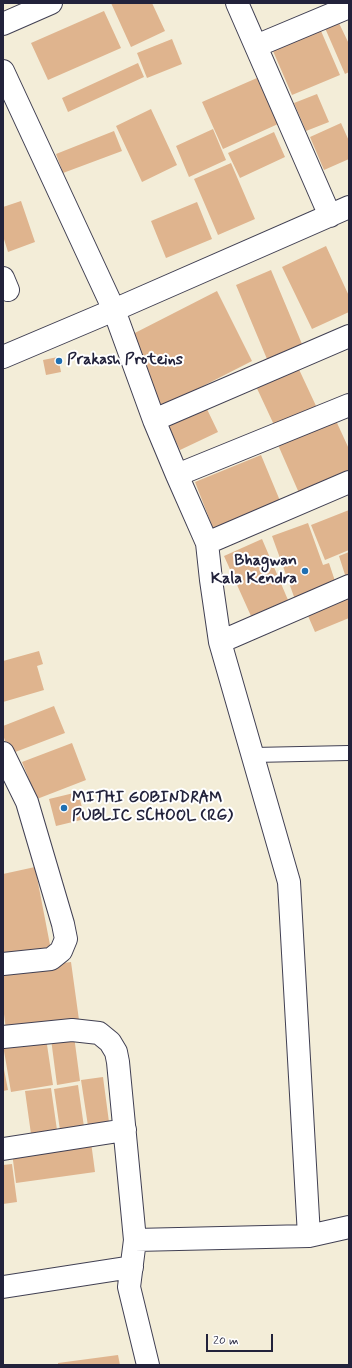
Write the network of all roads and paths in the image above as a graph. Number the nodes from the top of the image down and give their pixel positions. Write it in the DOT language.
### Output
graph roads {
  1 [pos="51,3"];
  2 [pos="237,3"];
  3 [pos="349,7"];
  4 [pos="3,24"];
  5 [pos="256,46"];
  6 [pos="3,71"];
  7 [pos="340,211"];
  8 [pos="114,310"];
  9 [pos="349,336"];
  10 [pos="3,357"];
  11 [pos="349,405"];
  12 [pos="154,420"];
  13 [pos="177,475"];
  14 [pos="349,482"];
  15 [pos="207,543"];
  16 [pos="349,586"];
  17 [pos="220,642"];
  18 [pos="3,753"];
  19 [pos="349,753"];
  20 [pos="253,755"];
  21 [pos="3,964"];
  22 [pos="3,1037"];
  23 [pos="125,1130"];
  24 [pos="3,1149"];
  25 [pos="349,1227"];
  26 [pos="309,1236"];
  27 [pos="134,1240"];
  28 [pos="132,1267"];
  29 [pos="3,1287"];
  30 [pos="148,1365"];
  1 -- 4 [label="street"];
  2 -- 5 [label="street"];
  3 -- 5 [label="street"];
  5 -- 7 [label="street"];
  6 -- 8 [label="street"];
  7 -- 8 [label="street"];
  8 -- 10 [label="street"];
  8 -- 12 [label="street"];
  9 -- 12 [label="street"];
  11 -- 13 [label="street"];
  12 -- 13 [label="street"];
  13 -- 15 [label="street"];
  14 -- 15 [label="street"];
  15 -- 17 [label="street"];
  16 -- 17 [label="street"];
  17 -- 20 [label="street"];
  18 -- 21 [label="street"];
  19 -- 20 [label="lane"];
  20 -- 26 [label="street"];
  22 -- 23 [label="street"];
  23 -- 24 [label="street"];
  23 -- 27 [label="street"];
  25 -- 26 [label="street"];
  26 -- 27 [label="street"];
  27 -- 28 [label="street"];
  28 -- 29 [label="street"];
  28 -- 30 [label="street"];
}
